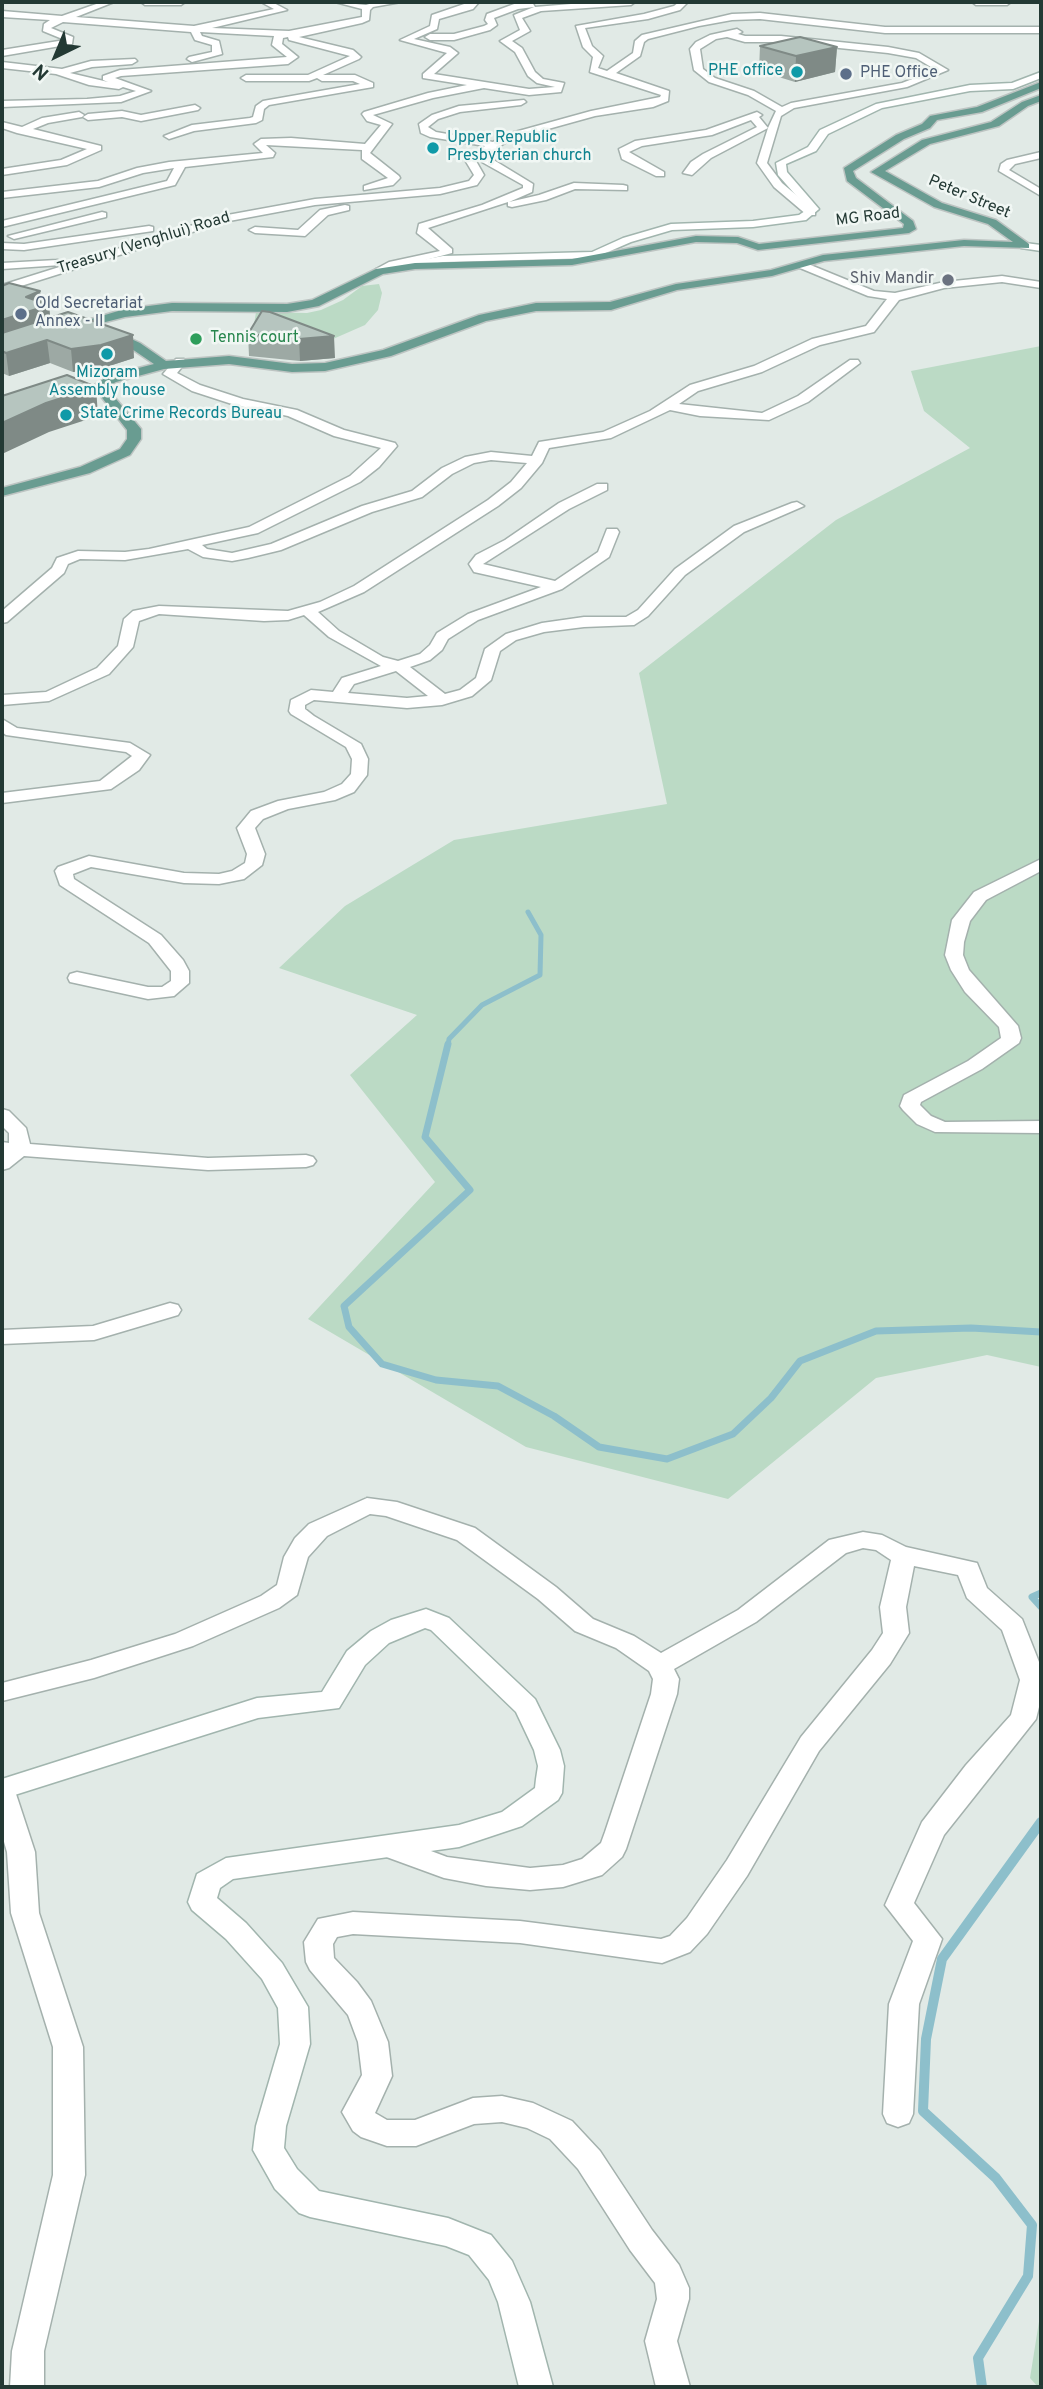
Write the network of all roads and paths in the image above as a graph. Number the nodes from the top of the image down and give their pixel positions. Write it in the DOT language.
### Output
graph roads {
  1 [pos="110,2"];
  2 [pos="145,2"];
  3 [pos="181,2"];
  4 [pos="265,2"];
  5 [pos="339,2"];
  6 [pos="397,2"];
  7 [pos="475,2"];
  8 [pos="631,2"];
  9 [pos="684,2"];
  10 [pos="976,2"];
  11 [pos="1007,2"];
  12 [pos="523,4"];
  13 [pos="562,6"];
  14 [pos="367,8"];
  15 [pos="784,8"];
  16 [pos="2,14"];
  17 [pos="740,16"];
  18 [pos="60,17"];
  19 [pos="698,23"];
  20 [pos="194,29"];
  21 [pos="300,32"];
  22 [pos="1041,32"];
  23 [pos="609,33"];
  24 [pos="288,34"];
  25 [pos="726,34"];
  26 [pos="407,37"];
  27 [pos="63,43"];
  28 [pos="2,44"];
  29 [pos="2,53"];
  30 [pos="2,65"];
  31 [pos="61,72"];
  32 [pos="121,73"];
  33 [pos="610,74"];
  34 [pos="1041,75"];
  35 [pos="221,77"];
  36 [pos="236,77"];
  37 [pos="309,78"];
  38 [pos="484,85"];
  39 [pos="1041,85"];
  40 [pos="136,91"];
  41 [pos="1041,98"];
  42 [pos="521,102"];
  43 [pos="2,104"];
  44 [pos="65,104"];
  45 [pos="195,107"];
  46 [pos="777,109"];
  47 [pos="2,112"];
  48 [pos="753,116"];
  49 [pos="72,117"];
  50 [pos="2,125"];
  51 [pos="21,131"];
  52 [pos="169,136"];
  53 [pos="495,145"];
  54 [pos="368,147"];
  55 [pos="1041,155"];
  56 [pos="181,164"];
  57 [pos="2,172"];
  58 [pos="688,173"];
  59 [pos="660,174"];
  60 [pos="467,186"];
  61 [pos="183,187"];
  62 [pos="623,188"];
  63 [pos="1041,193"];
  64 [pos="2,195"];
  65 [pos="128,195"];
  66 [pos="330,200"];
  67 [pos="486,206"];
  68 [pos="279,210"];
  69 [pos="116,211"];
  70 [pos="811,213"];
  71 [pos="2,224"];
  72 [pos="255,230"];
  73 [pos="2,238"];
  74 [pos="2,246"];
  75 [pos="1025,246"];
  76 [pos="1041,248"];
  77 [pos="84,262"];
  78 [pos="2,266"];
  79 [pos="804,266"];
  80 [pos="380,271"];
  81 [pos="1041,285"];
  82 [pos="2,289"];
  83 [pos="895,297"];
  84 [pos="86,322"];
  85 [pos="48,334"];
  86 [pos="180,362"];
  87 [pos="854,363"];
  88 [pos="164,365"];
  89 [pos="668,406"];
  90 [pos="537,460"];
  91 [pos="602,487"];
  92 [pos="2,491"];
  93 [pos="797,506"];
  94 [pos="612,532"];
  95 [pos="189,542"];
  96 [pos="557,586"];
  97 [pos="307,610"];
  98 [pos="2,619"];
  99 [pos="400,666"];
  100 [pos="340,696"];
  101 [pos="2,700"];
  102 [pos="442,700"];
  103 [pos="2,724"];
  104 [pos="2,798"];
  105 [pos="1041,864"];
  106 [pos="78,978"];
  107 [pos="2,1115"];
  108 [pos="1041,1127"];
  109 [pos="11,1149"];
  110 [pos="306,1161"];
  111 [pos="2,1164"];
  112 [pos="170,1310"];
  113 [pos="2,1337"];
  114 [pos="899,1554"];
  115 [pos="660,1665"];
  116 [pos="2,1692"];
  117 [pos="2,1792"];
  118 [pos="391,1847"];
  119 [pos="898,2114"];
  120 [pos="27,2387"];
  121 [pos="536,2387"];
  122 [pos="673,2387"];
  1 -- 18 [label="street"];
  2 -- 3 [label="street"];
  4 -- 20 [label="street"];
  5 -- 14 [label="street"];
  6 -- 14 [label="street"];
  7 -- 26 [label="street"];
  8 -- 13 [label="street"];
  9 -- 33 [label="street"];
  10 -- 11 [label="street"];
  12 -- 13 [label="street"];
  12 -- 26 [label="street"];
  13 -- 38 [label="street"];
  14 -- 21 [label="street"];
  15 -- 17 [label="street"];
  16 -- 18 [label="street"];
  17 -- 19 [label="street"];
  17 -- 22 [label="street"];
  18 -- 20 [label="street"];
  18 -- 27 [label="street"];
  19 -- 23 [label="street"];
  19 -- 33 [label="street"];
  20 -- 24 [label="street"];
  20 -- 31 [label="street"];
  21 -- 24 [label="street"];
  21 -- 37 [label="street"];
  22 -- 25 [label="street"];
  24 -- 32 [label="street"];
  25 -- 46 [label="street"];
  25 -- 46 [label="street"];
  26 -- 38 [label="street"];
  27 -- 28 [label="street"];
  27 -- 29 [label="street"];
  30 -- 31 [label="street"];
  31 -- 40 [label="street"];
  32 -- 35 [label="street"];
  32 -- 40 [label="street"];
  33 -- 53 [label="street"];
  34 -- 70 [label="street"];
  36 -- 37 [label="street"];
  37 -- 52 [label="street"];
  38 -- 54 [label="street"];
  39 -- 80 [label="main road, MG Road"];
  40 -- 44 [label="street"];
  40 -- 49 [label="street"];
  41 -- 75 [label="main road, Peter Street"];
  42 -- 53 [label="street"];
  43 -- 44 [label="street"];
  44 -- 47 [label="street"];
  45 -- 49 [label="street"];
  46 -- 48 [label="street"];
  46 -- 70 [label="street"];
  48 -- 58 [label="street"];
  48 -- 59 [label="street"];
  49 -- 51 [label="street"];
  50 -- 51 [label="street"];
  51 -- 57 [label="street"];
  53 -- 60 [label="street"];
  53 -- 67 [label="street"];
  54 -- 56 [label="street"];
  54 -- 66 [label="street"];
  55 -- 63 [label="street"];
  56 -- 64 [label="street"];
  56 -- 65 [label="street"];
  60 -- 66 [label="street"];
  60 -- 72 [label="street"];
  61 -- 65 [label="street"];
  62 -- 67 [label="street"];
  65 -- 71 [label="street"];
  66 -- 68 [label="street, Treasury (Venghlui) Road"];
  67 -- 80 [label="street"];
  68 -- 74 [label="street"];
  68 -- 77 [label="street, Treasury (Venghlui) Road"];
  69 -- 73 [label="street"];
  70 -- 80 [label="street"];
  75 -- 76 [label="street"];
  75 -- 79 [label="main road"];
  77 -- 78 [label="street"];
  77 -- 82 [label="street, Treasury (Venghlui) Road"];
  79 -- 83 [label="street"];
  79 -- 86 [label="main road"];
  80 -- 84 [label="main road"];
  81 -- 83 [label="street"];
  83 -- 89 [label="street"];
  84 -- 85 [label="main road"];
  84 -- 88 [label="main road"];
  86 -- 88 [label="main road"];
  86 -- 95 [label="street"];
  87 -- 89 [label="street"];
  88 -- 92 [label="main road"];
  89 -- 90 [label="street"];
  90 -- 95 [label="street"];
  90 -- 97 [label="street"];
  91 -- 96 [label="street"];
  93 -- 102 [label="street"];
  94 -- 96 [label="street"];
  95 -- 98 [label="street"];
  96 -- 99 [label="street"];
  97 -- 99 [label="street"];
  97 -- 101 [label="street"];
  99 -- 100 [label="street"];
  99 -- 102 [label="street"];
  100 -- 102 [label="street"];
  100 -- 106 [label="street"];
  103 -- 104 [label="street"];
  105 -- 108 [label="street"];
  107 -- 109 [label="street"];
  109 -- 110 [label="street"];
  109 -- 111 [label="street"];
  112 -- 113 [label="street"];
  114 -- 115 [label="street"];
  114 -- 119 [label="street"];
  114 -- 122 [label="street"];
  115 -- 116 [label="street"];
  115 -- 118 [label="street"];
  117 -- 118 [label="street"];
  117 -- 120 [label="street"];
  118 -- 121 [label="street"];
}
